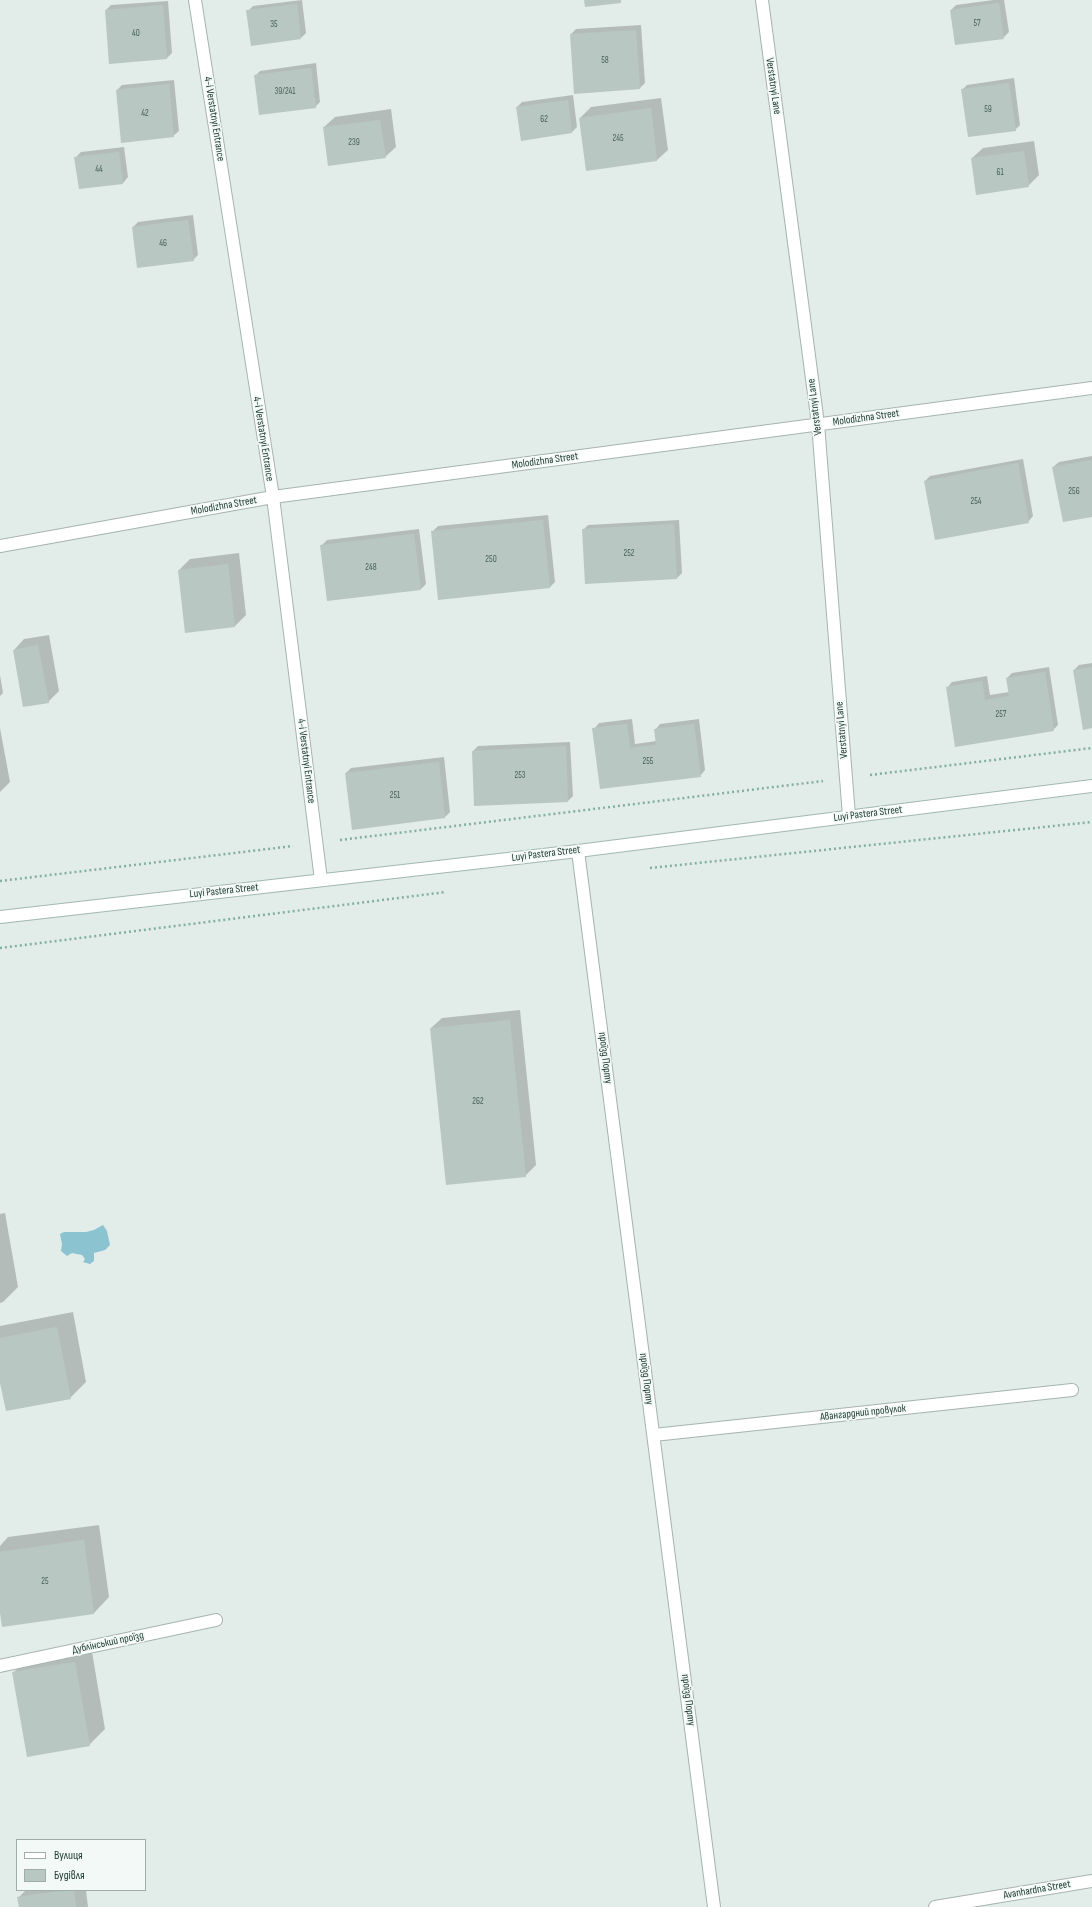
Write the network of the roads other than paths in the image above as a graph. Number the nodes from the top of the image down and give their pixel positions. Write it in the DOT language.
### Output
graph roads {
  1 [pos="195,0"];
  2 [pos="762,0"];
  3 [pos="1092,388"];
  4 [pos="818,424"];
  5 [pos="272,498"];
  6 [pos="0,546"];
  7 [pos="1092,786"];
  8 [pos="849,816"];
  9 [pos="578,851"];
  10 [pos="320,880"];
  11 [pos="0,917"];
  12 [pos="1072,1390"];
  13 [pos="654,1436"];
  14 [pos="216,1620"];
  15 [pos="0,1666"];
  16 [pos="1092,1881"];
  17 [pos="1008,1901"];
  18 [pos="714,1907"];
  19 [pos="935,1907"];
  1 -- 5 [label="street, 4-i Verstatnyi Entrance"];
  2 -- 4 [label="street, Verstatnyi Lane"];
  3 -- 4 [label="street, Molodizhna Street"];
  4 -- 5 [label="street, Molodizhna Street"];
  4 -- 8 [label="street, Verstatnyi Lane"];
  5 -- 6 [label="street, Molodizhna Street"];
  5 -- 10 [label="street, 4-i Verstatnyi Entrance"];
  7 -- 8 [label="street, Luyi Pastera Street"];
  8 -- 9 [label="street, Luyi Pastera Street"];
  9 -- 10 [label="street, Luyi Pastera Street"];
  9 -- 13 [label="street, проїзд Порту"];
  10 -- 11 [label="street, Luyi Pastera Street"];
  12 -- 13 [label="street, Авангардний провулок"];
  13 -- 18 [label="street, проїзд Порту"];
  14 -- 15 [label="street, Дублінський проїзд"];
  16 -- 17 [label="street, Avanhardna Street"];
  17 -- 19 [label="street, Avanhardna Street"];
}
